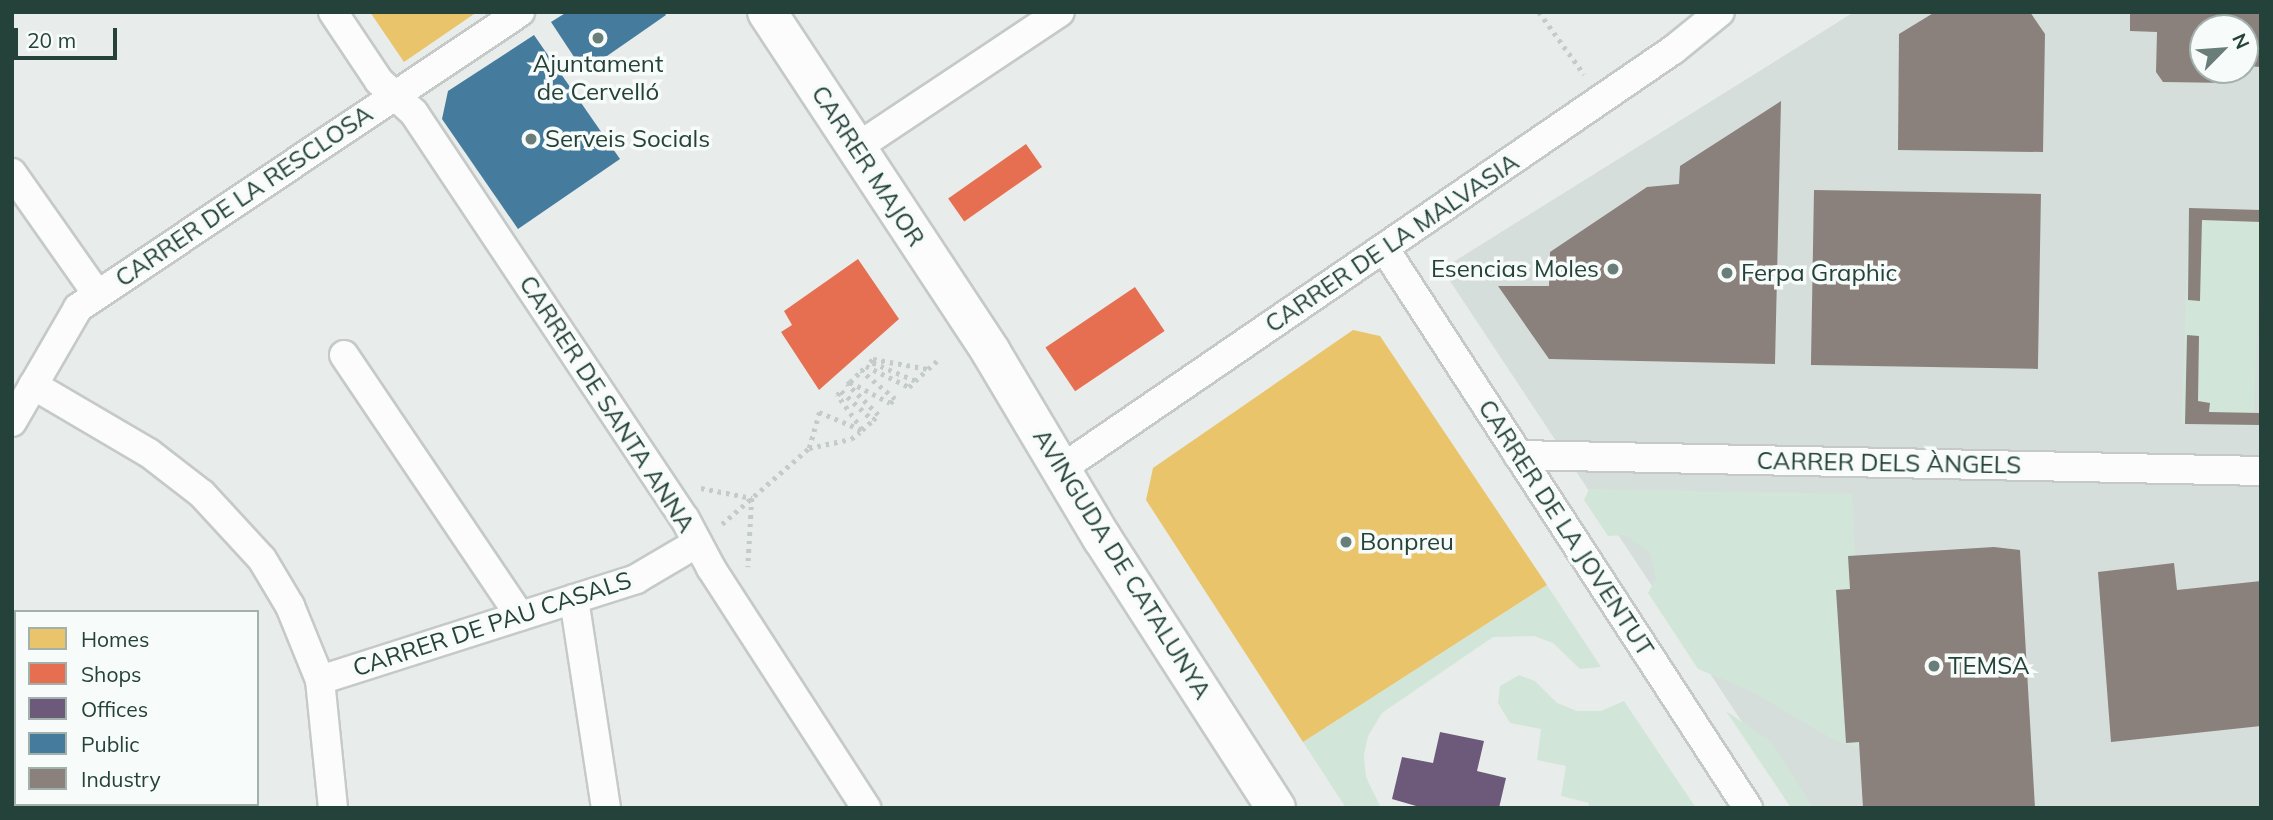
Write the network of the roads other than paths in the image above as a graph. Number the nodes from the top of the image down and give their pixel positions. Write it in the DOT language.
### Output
graph roads {
  1 [pos="333,12"];
  2 [pos="520,12"];
  3 [pos="767,12"];
  4 [pos="1059,12"];
  5 [pos="1720,12"];
  6 [pos="395,95"];
  7 [pos="856,148"];
  8 [pos="12,173"];
  9 [pos="1384,248"];
  10 [pos="97,294"];
  11 [pos="969,319"];
  12 [pos="344,355"];
  13 [pos="33,385"];
  14 [pos="12,422"];
  15 [pos="1518,455"];
  16 [pos="1061,469"];
  17 [pos="2261,471"];
  18 [pos="705,538"];
  19 [pos="574,598"];
  20 [pos="520,616"];
  21 [pos="320,680"];
  22 [pos="332,808"];
  23 [pos="606,808"];
  24 [pos="866,808"];
  25 [pos="1276,808"];
  26 [pos="1748,808"];
  1 -- 6 [label="street, CARRER DE SANTA ANNA"];
  2 -- 6 [label="street, CARRER DE LA RESCLOSA"];
  3 -- 7 [label="street, CARRER MAJOR"];
  4 -- 7 [label="street"];
  5 -- 9 [label="street, CARRER DE LA MALVASIA"];
  6 -- 10 [label="street, CARRER DE LA RESCLOSA"];
  6 -- 18 [label="street, CARRER DE SANTA ANNA"];
  7 -- 11 [label="street, CARRER MAJOR"];
  8 -- 10 [label="street"];
  9 -- 15 [label="street, CARRER DE LA JOVENTUT"];
  9 -- 16 [label="street, CARRER DE LA MALVASIA"];
  10 -- 13 [label="street, CARRER DE LA RESCLOSA"];
  11 -- 16 [label="street, AVINGUDA DE CATALUNYA"];
  12 -- 20 [label="street"];
  13 -- 14 [label="street, CARRER DE LA RESCLOSA"];
  13 -- 21 [label="street"];
  15 -- 17 [label="street, CARRER DELS ÀNGELS"];
  15 -- 26 [label="street, CARRER DE LA JOVENTUT"];
  16 -- 25 [label="street, AVINGUDA DE CATALUNYA"];
  18 -- 19 [label="street, CARRER DE PAU CASALS"];
  18 -- 24 [label="street, CARRER DE SANTA ANNA"];
  19 -- 20 [label="street, CARRER DE PAU CASALS"];
  19 -- 23 [label="street"];
  20 -- 21 [label="street, CARRER DE PAU CASALS"];
  21 -- 22 [label="street"];
}
